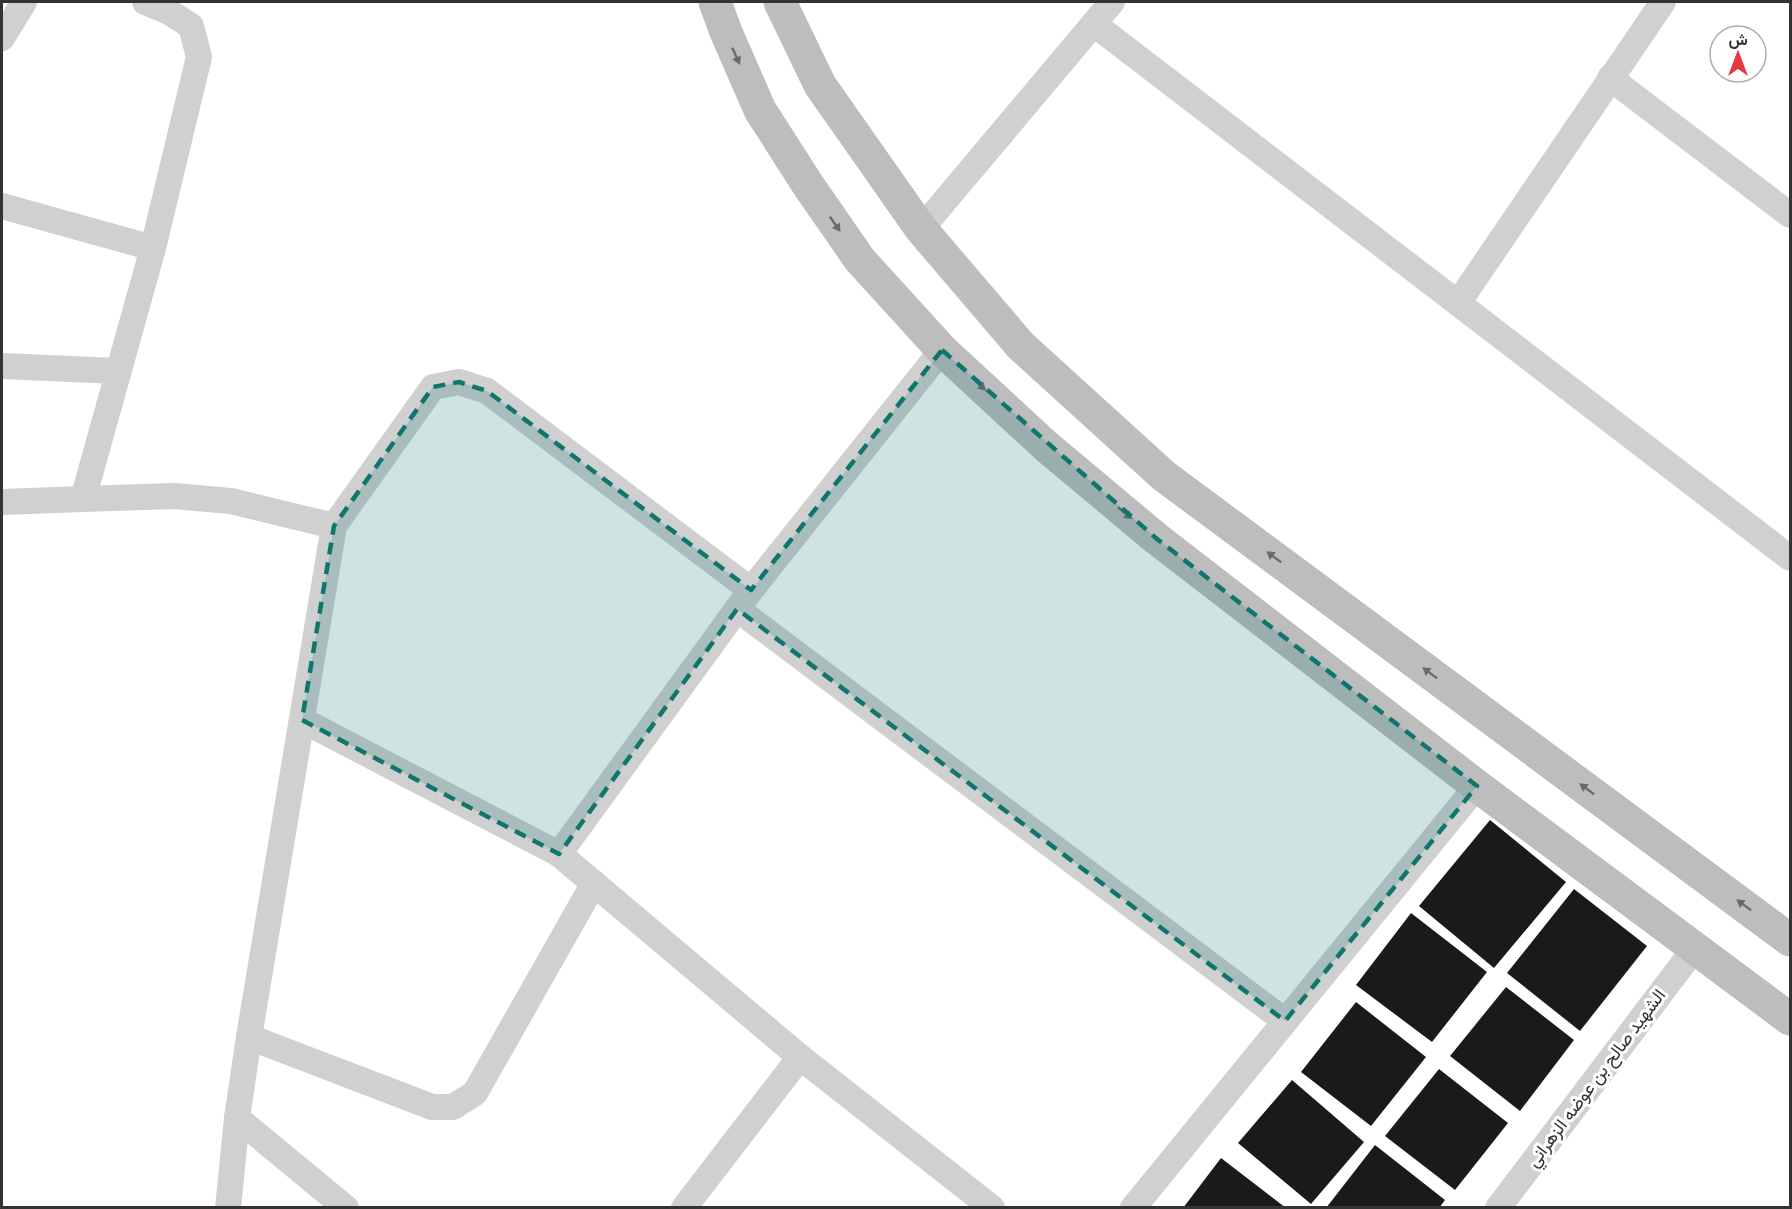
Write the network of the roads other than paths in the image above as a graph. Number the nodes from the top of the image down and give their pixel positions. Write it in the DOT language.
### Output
graph roads {
  1 [pos="24,2"];
  2 [pos="145,2"];
  3 [pos="715,2"];
  4 [pos="780,2"];
  5 [pos="1112,2"];
  6 [pos="1663,2"];
  7 [pos="1094,24"];
  8 [pos="2,38"];
  9 [pos="1610,78"];
  10 [pos="2,206"];
  11 [pos="1791,215"];
  12 [pos="921,229"];
  13 [pos="153,248"];
  14 [pos="1458,303"];
  15 [pos="942,350"];
  16 [pos="2,366"];
  17 [pos="117,371"];
  18 [pos="83,499"];
  19 [pos="2,502"];
  20 [pos="334,526"];
  21 [pos="1791,558"];
  22 [pos="744,599"];
  23 [pos="302,720"];
  24 [pos="1477,786"];
  25 [pos="559,854"];
  26 [pos="594,883"];
  27 [pos="1791,940"];
  28 [pos="1695,948"];
  29 [pos="1791,1018"];
  30 [pos="1285,1022"];
  31 [pos="249,1037"];
  32 [pos="801,1057"];
  33 [pos="237,1118"];
  34 [pos="228,1208"];
  35 [pos="346,1208"];
  36 [pos="684,1208"];
  37 [pos="992,1208"];
  38 [pos="1133,1208"];
  39 [pos="1498,1208"];
  1 -- 8 [label="street"];
  2 -- 13 [label="street"];
  3 -- 15 [label="street, one-way"];
  4 -- 12 [label="street"];
  5 -- 7 [label="street"];
  6 -- 9 [label="street"];
  7 -- 12 [label="street"];
  7 -- 14 [label="street"];
  9 -- 11 [label="street"];
  9 -- 14 [label="street"];
  10 -- 13 [label="street"];
  27 -- 12 [label="street, one-way"];
  13 -- 17 [label="street"];
  14 -- 21 [label="street"];
  15 -- 22 [label="street"];
  15 -- 24 [label="street, one-way"];
  16 -- 17 [label="street"];
  17 -- 18 [label="street"];
  18 -- 19 [label="street"];
  18 -- 20 [label="street"];
  20 -- 22 [label="street"];
  20 -- 23 [label="street"];
  22 -- 25 [label="street"];
  22 -- 30 [label="street"];
  23 -- 25 [label="street"];
  23 -- 31 [label="street"];
  24 -- 28 [label="street"];
  24 -- 30 [label="street"];
  25 -- 26 [label="street"];
  26 -- 31 [label="street"];
  26 -- 32 [label="street"];
  28 -- 29 [label="street"];
  28 -- 39 [label="street, الشهيد صالح بن عوضه الزهراني"];
  30 -- 38 [label="street"];
  31 -- 33 [label="street"];
  32 -- 36 [label="street"];
  32 -- 37 [label="street"];
  33 -- 34 [label="street"];
  33 -- 35 [label="street"];
}
